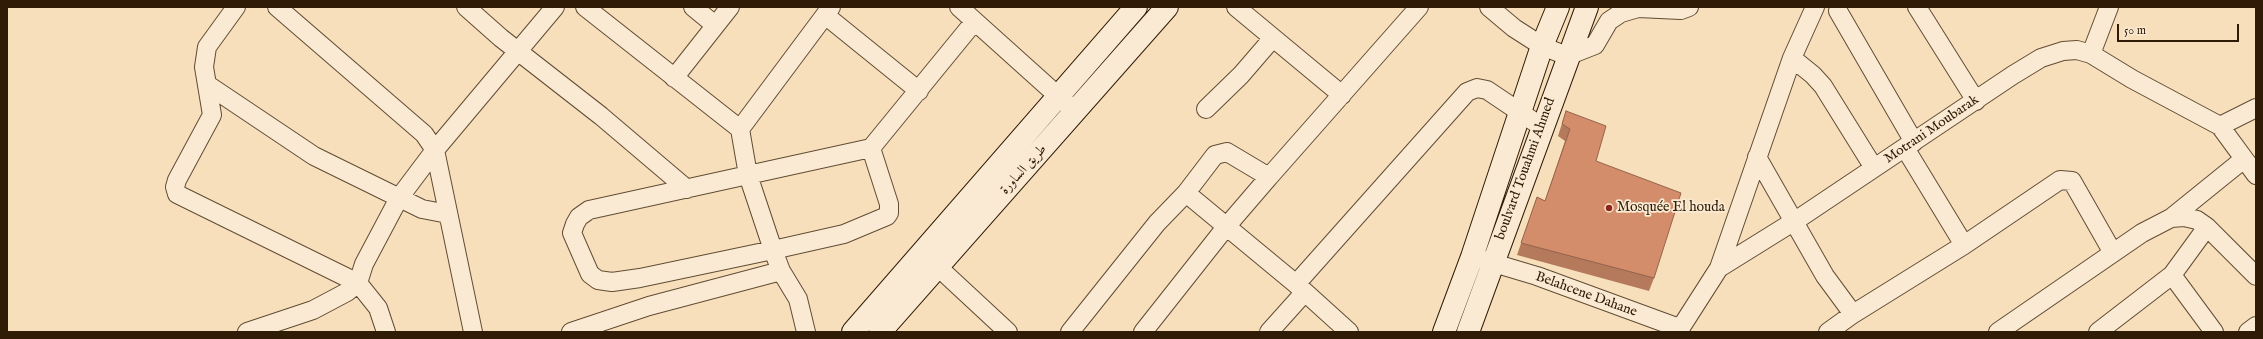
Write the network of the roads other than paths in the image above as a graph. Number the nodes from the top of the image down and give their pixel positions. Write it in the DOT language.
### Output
graph roads {
  1 [pos="236,7"];
  2 [pos="277,7"];
  3 [pos="466,7"];
  4 [pos="555,7"];
  5 [pos="585,7"];
  6 [pos="693,7"];
  7 [pos="730,7"];
  8 [pos="959,7"];
  9 [pos="1136,7"];
  10 [pos="1167,7"];
  11 [pos="1236,7"];
  12 [pos="1419,7"];
  13 [pos="1489,7"];
  14 [pos="1558,7"];
  15 [pos="1587,7"];
  16 [pos="1689,7"];
  17 [pos="2109,7"];
  18 [pos="1842,9"];
  19 [pos="1924,9"];
  20 [pos="1813,10"];
  21 [pos="828,11"];
  22 [pos="974,22"];
  23 [pos="715,25"];
  24 [pos="1272,39"];
  25 [pos="1542,46"];
  26 [pos="517,50"];
  27 [pos="2092,54"];
  28 [pos="1567,56"];
  29 [pos="1792,58"];
  30 [pos="674,78"];
  31 [pos="208,85"];
  32 [pos="919,91"];
  33 [pos="1342,95"];
  34 [pos="1060,96"];
  35 [pos="1976,101"];
  36 [pos="2256,108"];
  37 [pos="1206,109"];
  38 [pos="1075,113"];
  39 [pos="1520,114"];
  40 [pos="2220,126"];
  41 [pos="1542,127"];
  42 [pos="740,129"];
  43 [pos="1909,145"];
  44 [pos="871,148"];
  45 [pos="435,150"];
  46 [pos="1757,157"];
  47 [pos="2244,158"];
  48 [pos="1874,168"];
  49 [pos="748,174"];
  50 [pos="2256,175"];
  51 [pos="1269,177"];
  52 [pos="687,188"];
  53 [pos="1186,193"];
  54 [pos="399,198"];
  55 [pos="448,214"];
  56 [pos="2171,218"];
  57 [pos="1793,222"];
  58 [pos="1226,227"];
  59 [pos="2208,227"];
  60 [pos="1964,245"];
  61 [pos="773,250"];
  62 [pos="2113,253"];
  63 [pos="1472,257"];
  64 [pos="1492,264"];
  65 [pos="938,267"];
  66 [pos="1719,268"];
  67 [pos="781,271"];
  68 [pos="2172,275"];
  69 [pos="2256,276"];
  70 [pos="358,283"];
  71 [pos="1300,289"];
  72 [pos="1853,314"];
  73 [pos="2256,326"];
  74 [pos="1077,330"];
  75 [pos="1679,330"];
  76 [pos="247,332"];
  77 [pos="386,332"];
  78 [pos="473,332"];
  79 [pos="572,332"];
  80 [pos="806,332"];
  81 [pos="853,332"];
  82 [pos="880,332"];
  83 [pos="1008,332"];
  84 [pos="1143,332"];
  85 [pos="1269,332"];
  86 [pos="1349,332"];
  87 [pos="1444,332"];
  88 [pos="1468,332"];
  89 [pos="1828,332"];
  90 [pos="1998,332"];
  91 [pos="2098,332"];
  92 [pos="2214,332"];
  93 [pos="2248,332"];
  1 -- 31 [label="street"];
  2 -- 45 [label="street"];
  3 -- 26 [label="street"];
  4 -- 26 [label="street"];
  5 -- 30 [label="street"];
  6 -- 23 [label="street"];
  7 -- 23 [label="street"];
  8 -- 22 [label="street"];
  9 -- 34 [label="main road, طريق الساورة"];
  10 -- 38 [label="main road, طريق الساورة"];
  11 -- 24 [label="street"];
  12 -- 33 [label="street"];
  13 -- 25 [label="street"];
  14 -- 25 [label="main road, boulvard Touahmi Ahmed"];
  15 -- 28 [label="main road, boulvard Touahmi Ahmed"];
  16 -- 28 [label="street"];
  17 -- 27 [label="street"];
  18 -- 20 [label="street"];
  18 -- 43 [label="street"];
  19 -- 35 [label="street"];
  20 -- 29 [label="street"];
  21 -- 32 [label="street"];
  21 -- 42 [label="street"];
  22 -- 32 [label="street"];
  22 -- 34 [label="street"];
  23 -- 30 [label="street"];
  24 -- 33 [label="street"];
  24 -- 37 [label="street"];
  25 -- 28 [label="street"];
  25 -- 39 [label="main road, boulvard Touahmi Ahmed"];
  26 -- 45 [label="street"];
  26 -- 52 [label="street"];
  27 -- 35 [label="street, Motrani Moubarak"];
  27 -- 40 [label="street, Motrani Moubarak"];
  28 -- 41 [label="main road, boulvard Touahmi Ahmed"];
  29 -- 46 [label="street"];
  29 -- 48 [label="street"];
  30 -- 42 [label="street"];
  31 -- 54 [label="street"];
  31 -- 70 [label="street"];
  32 -- 44 [label="street"];
  33 -- 51 [label="street"];
  34 -- 38 [label="street"];
  34 -- 81 [label="main road, طريق الساورة"];
  35 -- 43 [label="street, Motrani Moubarak"];
  36 -- 40 [label="street"];
  38 -- 65 [label="main road, طريق الساورة"];
  39 -- 41 [label="street"];
  39 -- 63 [label="main road, boulvard Touahmi Ahmed"];
  39 -- 71 [label="street"];
  40 -- 47 [label="street"];
  41 -- 64 [label="main road, boulvard Touahmi Ahmed"];
  42 -- 49 [label="street"];
  43 -- 48 [label="street, Motrani Moubarak"];
  43 -- 60 [label="street"];
  44 -- 49 [label="street"];
  44 -- 61 [label="street"];
  45 -- 54 [label="street"];
  45 -- 55 [label="street"];
  46 -- 57 [label="street"];
  46 -- 66 [label="street"];
  47 -- 50 [label="street"];
  47 -- 56 [label="street"];
  48 -- 57 [label="street, Motrani Moubarak"];
  49 -- 52 [label="street"];
  49 -- 61 [label="street"];
  51 -- 53 [label="street"];
  51 -- 58 [label="street"];
  52 -- 61 [label="street"];
  53 -- 58 [label="street"];
  53 -- 74 [label="street"];
  54 -- 55 [label="street"];
  54 -- 70 [label="street"];
  55 -- 78 [label="street"];
  56 -- 59 [label="street"];
  56 -- 62 [label="street"];
  57 -- 66 [label="street, Motrani Moubarak"];
  57 -- 72 [label="street"];
  58 -- 71 [label="street"];
  58 -- 84 [label="street"];
  59 -- 68 [label="street"];
  59 -- 69 [label="street"];
  60 -- 62 [label="street"];
  60 -- 72 [label="street"];
  61 -- 67 [label="street"];
  62 -- 90 [label="street"];
  63 -- 64 [label="street, Belahcene Dahane"];
  63 -- 87 [label="main road, boulvard Touahmi Ahmed"];
  64 -- 75 [label="street, Belahcene Dahane"];
  64 -- 88 [label="main road, boulvard Touahmi Ahmed"];
  65 -- 82 [label="main road, طريق الساورة"];
  65 -- 83 [label="street"];
  66 -- 75 [label="street, Motrani Moubarak"];
  67 -- 79 [label="street"];
  67 -- 80 [label="street"];
  68 -- 91 [label="street"];
  68 -- 92 [label="street"];
  70 -- 76 [label="street"];
  70 -- 77 [label="street"];
  71 -- 85 [label="street"];
  71 -- 86 [label="street"];
  72 -- 89 [label="street"];
  73 -- 93 [label="street"];
}
